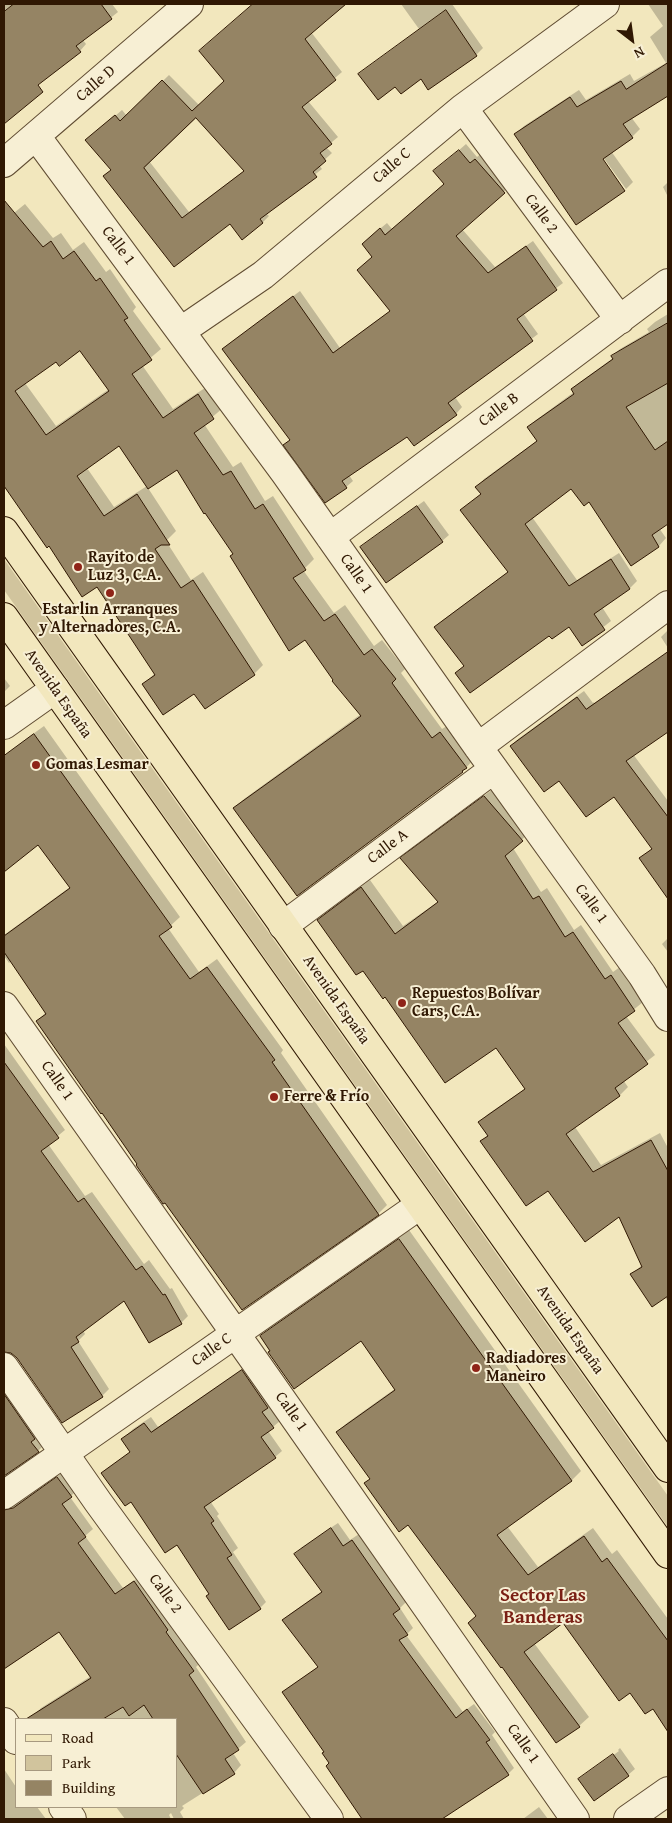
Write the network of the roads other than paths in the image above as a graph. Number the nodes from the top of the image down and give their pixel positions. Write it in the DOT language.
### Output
graph roads {
  1 [pos="189,4"];
  2 [pos="605,4"];
  3 [pos="463,108"];
  4 [pos="36,136"];
  5 [pos="4,163"];
  6 [pos="668,283"];
  7 [pos="620,320"];
  8 [pos="181,331"];
  9 [pos="4,531"];
  10 [pos="330,538"];
  11 [pos="668,604"];
  12 [pos="4,617"];
  13 [pos="55,690"];
  14 [pos="4,725"];
  15 [pos="486,758"];
  16 [pos="283,926"];
  17 [pos="4,1006"];
  18 [pos="668,1017"];
  19 [pos="420,1205"];
  20 [pos="236,1334"];
  21 [pos="4,1367"];
  22 [pos="64,1453"];
  23 [pos="668,1468"];
  24 [pos="4,1495"];
  25 [pos="668,1554"];
  26 [pos="4,1722"];
  27 [pos="15,1738"];
  28 [pos="668,1791"];
  29 [pos="64,1808"];
  30 [pos="72,1819"];
  31 [pos="328,1819"];
  32 [pos="575,1819"];
  33 [pos="628,1819"];
  1 -- 4 [label="street, Calle D"];
  2 -- 3 [label="street, Calle C"];
  3 -- 7 [label="street, Calle 2"];
  3 -- 8 [label="street, Calle C"];
  4 -- 5 [label="street, Calle D"];
  4 -- 8 [label="street, Calle 1"];
  6 -- 7 [label="street, Calle B"];
  7 -- 10 [label="street, Calle B"];
  8 -- 10 [label="street, Calle 1"];
  9 -- 16 [label="main road, Avenida España"];
  10 -- 15 [label="street, Calle 1"];
  11 -- 15 [label="street, Calle A"];
  12 -- 13 [label="main road, Avenida España"];
  13 -- 14 [label="street"];
  13 -- 19 [label="main road, Avenida España"];
  15 -- 16 [label="street, Calle A"];
  15 -- 18 [label="street, Calle 1"];
  16 -- 23 [label="main road, Avenida España"];
  17 -- 20 [label="street, Calle 1"];
  19 -- 20 [label="street, Calle C"];
  19 -- 25 [label="main road, Avenida España"];
  20 -- 22 [label="street, Calle C"];
  20 -- 32 [label="street, Calle 1"];
  21 -- 22 [label="street, Calle 2"];
  22 -- 24 [label="street, Calle C"];
  22 -- 31 [label="street, Calle 2"];
  26 -- 27 [label="street"];
  28 -- 33 [label="street"];
  29 -- 30 [label="street"];
}
